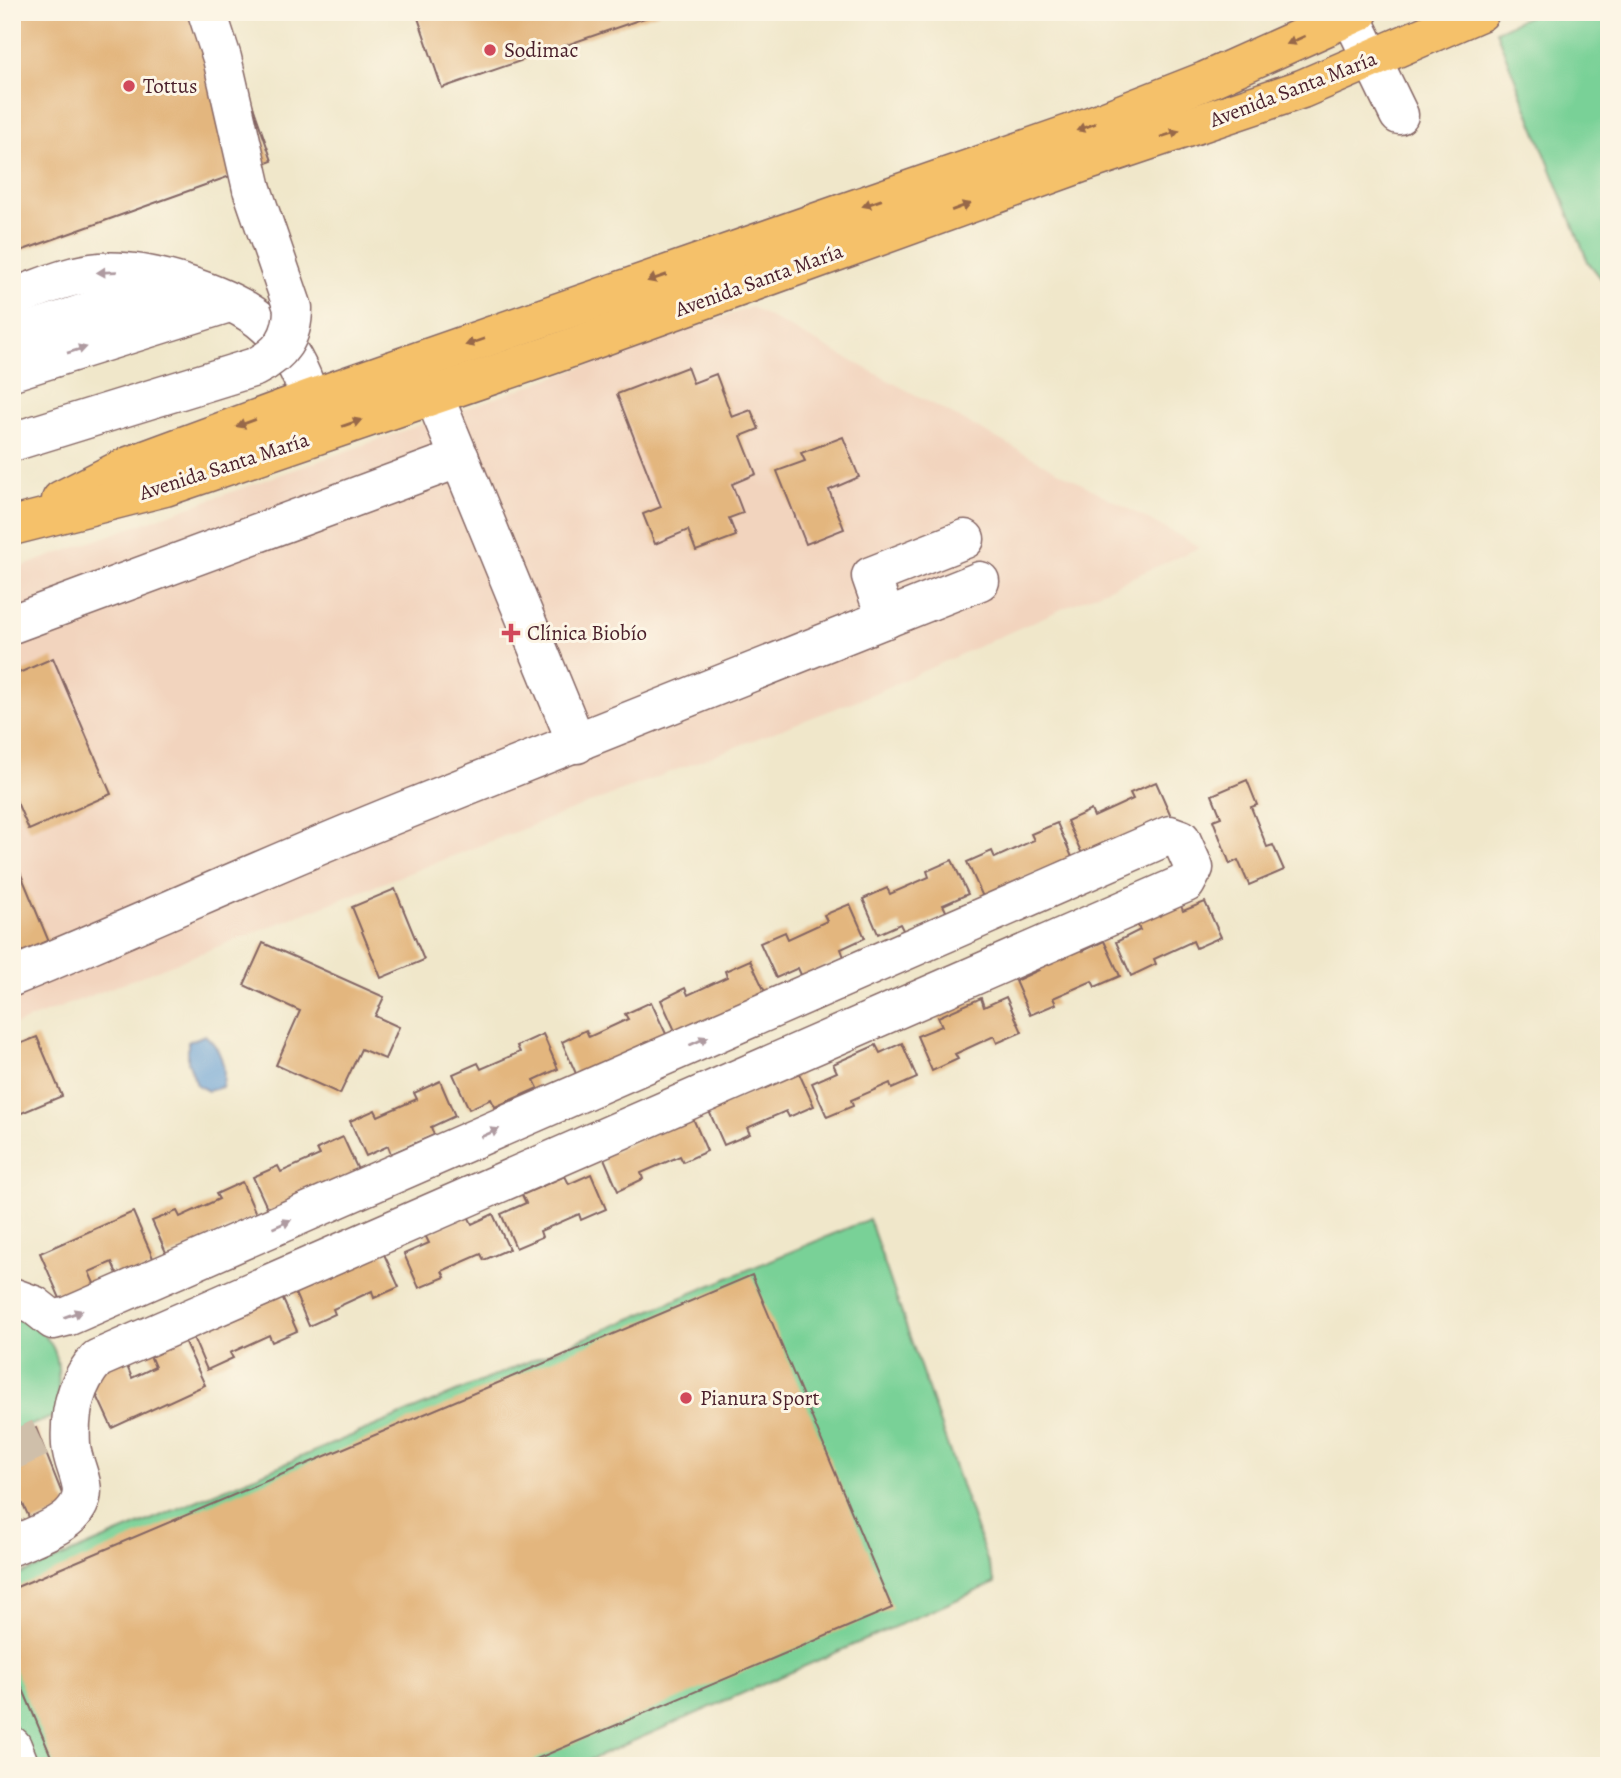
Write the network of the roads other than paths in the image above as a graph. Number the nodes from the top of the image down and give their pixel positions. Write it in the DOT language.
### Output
graph roads {
  1 [pos="207,12"];
  2 [pos="1480,12"];
  3 [pos="1355,14"];
  4 [pos="1372,60"];
  5 [pos="1399,115"];
  6 [pos="174,283"];
  7 [pos="12,298"];
  8 [pos="229,303"];
  9 [pos="12,337"];
  10 [pos="12,371"];
  11 [pos="434,396"];
  12 [pos="310,399"];
  13 [pos="12,442"];
  14 [pos="460,458"];
  15 [pos="21,523"];
  16 [pos="965,539"];
  17 [pos="979,581"];
  18 [pos="886,619"];
  19 [pos="12,624"];
  20 [pos="578,744"];
  21 [pos="978,919"];
  22 [pos="997,966"];
  23 [pos="12,977"];
  24 [pos="777,1007"];
  25 [pos="797,1053"];
  26 [pos="579,1094"];
  27 [pos="598,1140"];
  28 [pos="364,1188"];
  29 [pos="383,1234"];
  30 [pos="12,1297"];
  31 [pos="12,1546"];
  32 [pos="12,1746"];
  33 [pos="20,1766"];
  1 -- 13 [label="lane, bridge"];
  2 -- 4 [label="main road, Avenida Santa María"];
  3 -- 4 [label="lane"];
  3 -- 12 [label="main road, Avenida Santa María, one-way"];
  4 -- 5 [label="lane"];
  11 -- 4 [label="main road, Avenida Santa María, one-way"];
  6 -- 7 [label="lane, one-way"];
  6 -- 8 [label="lane"];
  6 -- 9 [label="lane"];
  10 -- 8 [label="lane, one-way"];
  8 -- 12 [label="lane"];
  11 -- 14 [label="lane"];
  15 -- 11 [label="main road, Avenida Santa María, one-way"];
  12 -- 15 [label="main road, Avenida Santa María, one-way"];
  14 -- 19 [label="lane"];
  14 -- 20 [label="lane"];
  16 -- 18 [label="lane"];
  17 -- 18 [label="lane"];
  18 -- 20 [label="lane"];
  20 -- 23 [label="lane"];
  21 -- 22 [label="lane"];
  21 -- 22 [label="lane"];
  21 -- 24 [label="lane"];
  22 -- 25 [label="lane"];
  24 -- 25 [label="lane"];
  26 -- 24 [label="lane, one-way"];
  25 -- 27 [label="lane"];
  26 -- 27 [label="lane"];
  28 -- 26 [label="lane, one-way"];
  27 -- 29 [label="lane"];
  28 -- 29 [label="lane"];
  30 -- 28 [label="lane, one-way"];
  29 -- 31 [label="lane"];
  32 -- 33 [label="lane"];
}
